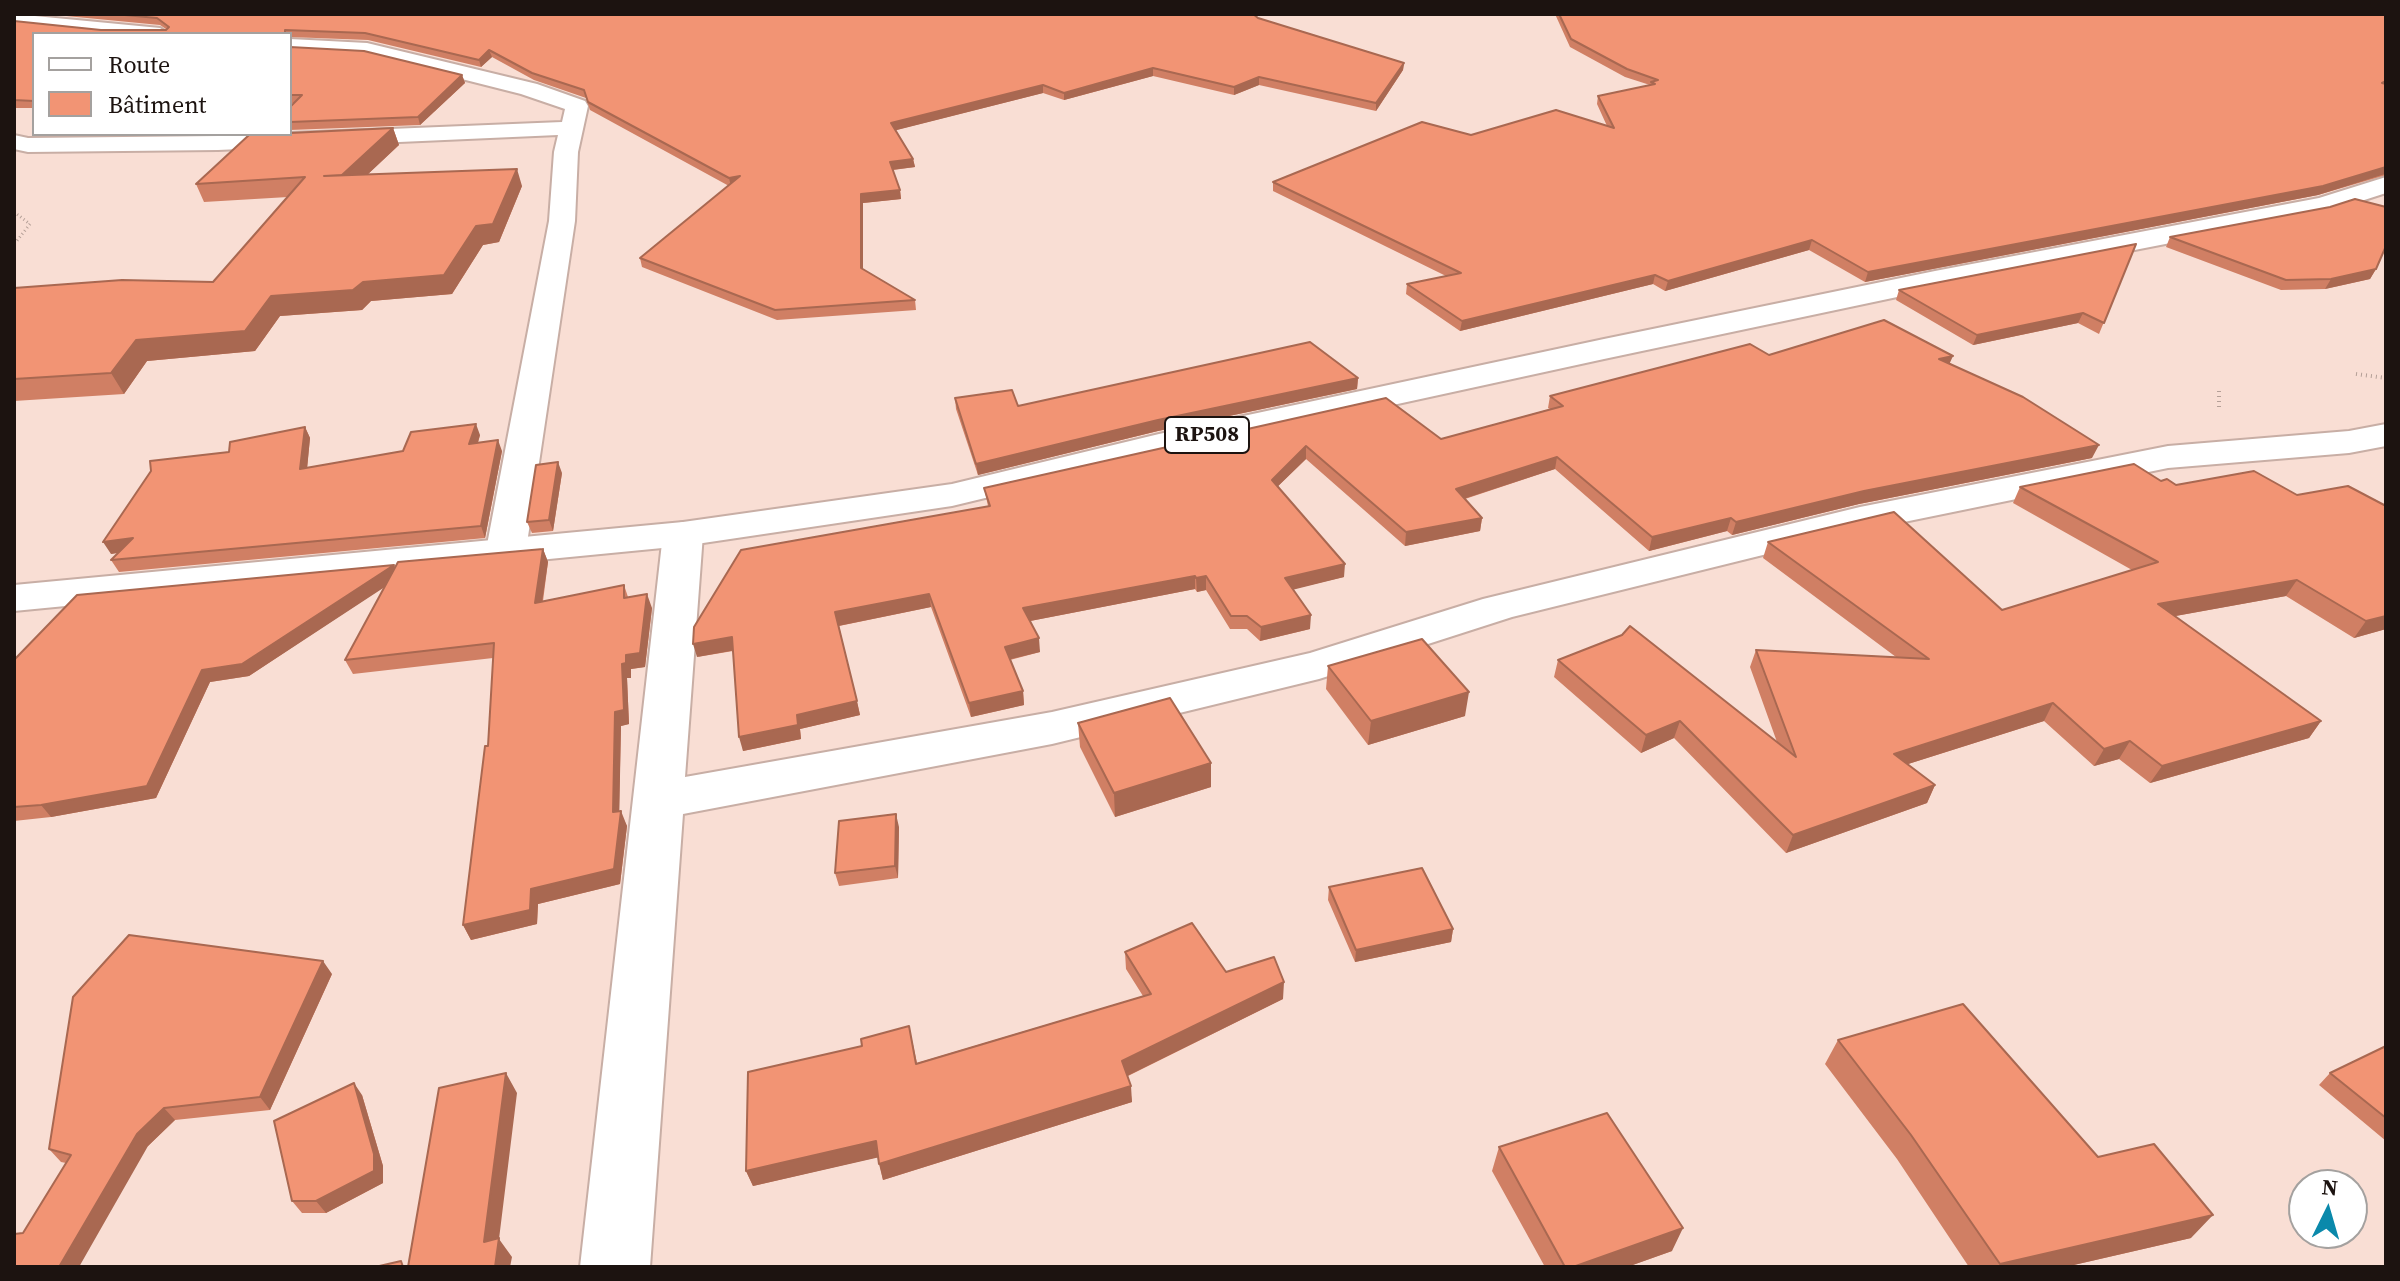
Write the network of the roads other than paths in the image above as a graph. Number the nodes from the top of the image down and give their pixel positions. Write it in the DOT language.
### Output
graph roads {
  1 [pos="14,19"];
  2 [pos="141,32"];
  3 [pos="292,45"];
  4 [pos="572,128"];
  5 [pos="16,144"];
  6 [pos="2386,185"];
  7 [pos="2350,197"];
  8 [pos="2386,208"];
  9 [pos="2386,435"];
  10 [pos="683,534"];
  11 [pos="506,550"];
  12 [pos="14,598"];
  13 [pos="658,800"];
  14 [pos="615,1267"];
  1 -- 2 [label="street"];
  3 -- 4 [label="street"];
  4 -- 5 [label="street"];
  4 -- 11 [label="street"];
  6 -- 7 [label="street, RP508"];
  7 -- 8 [label="street"];
  7 -- 10 [label="street, RP508"];
  9 -- 13 [label="street"];
  10 -- 11 [label="street, RP508"];
  10 -- 13 [label="street"];
  11 -- 12 [label="street, RP508"];
  13 -- 14 [label="street"];
}
